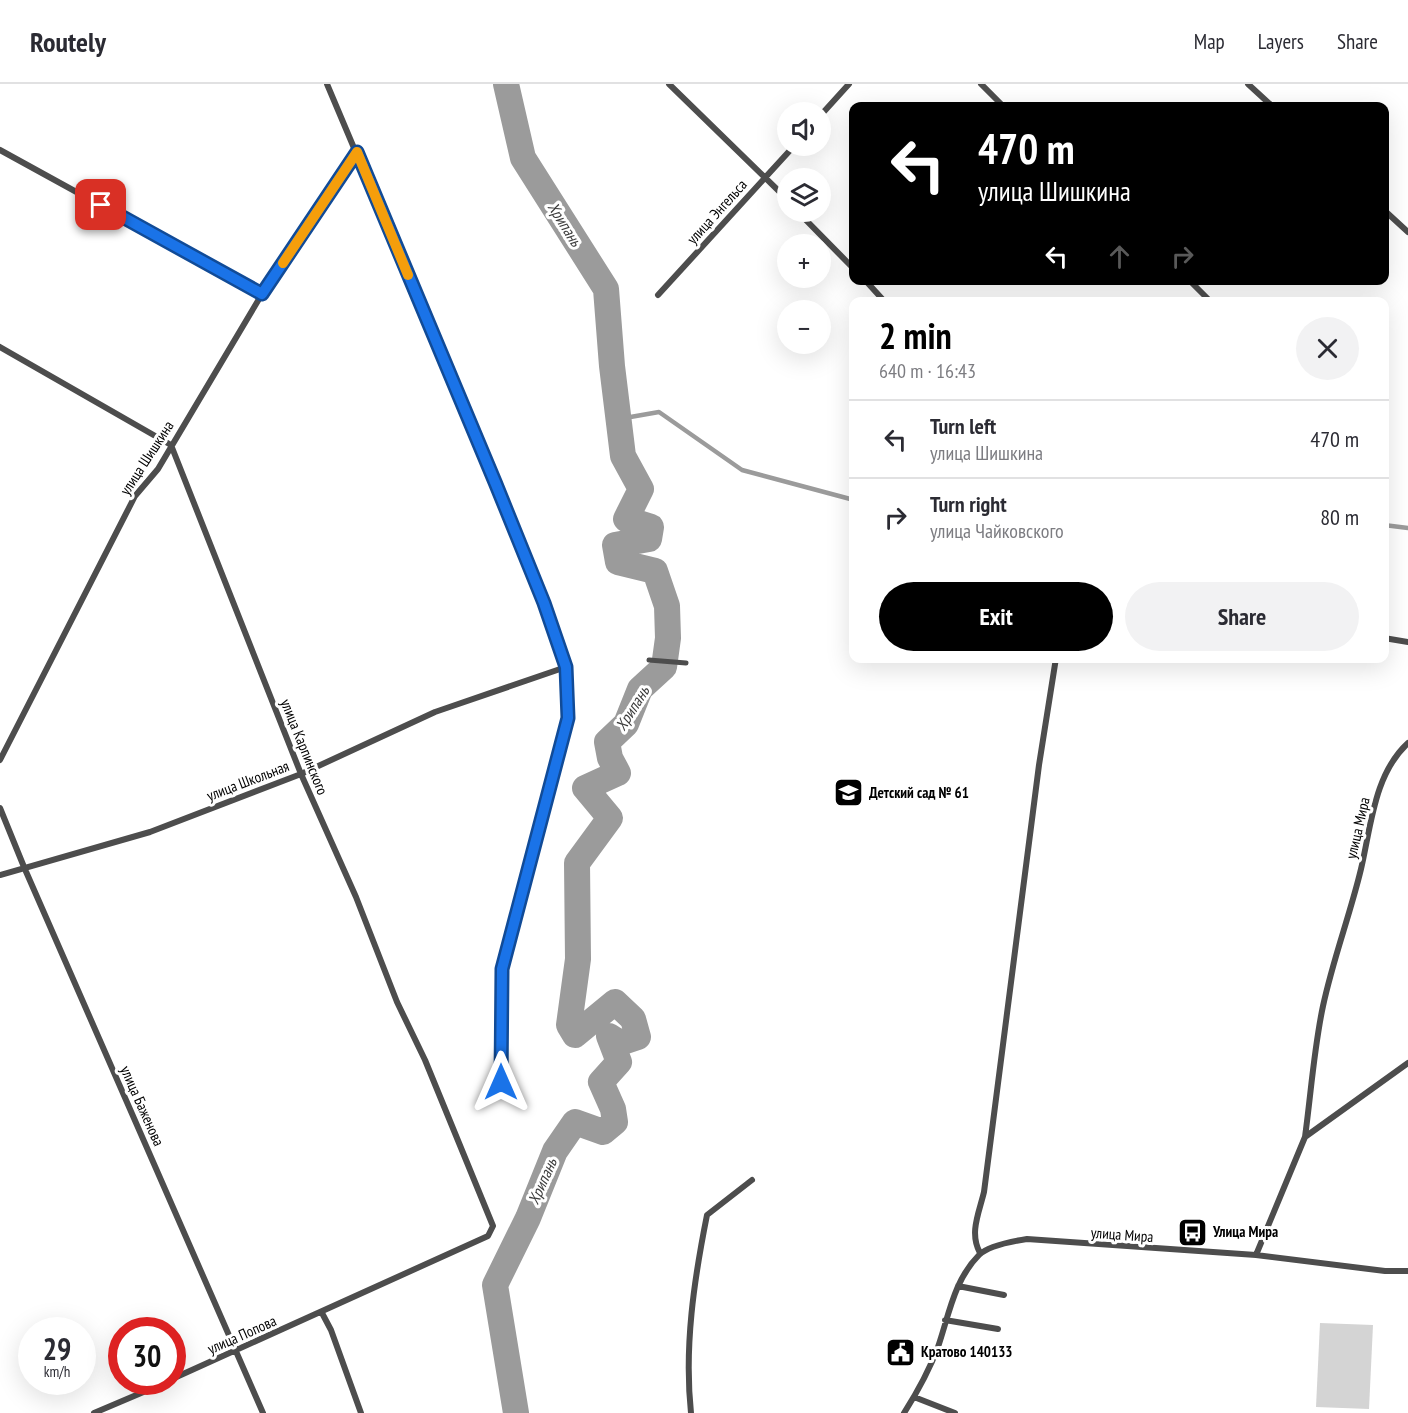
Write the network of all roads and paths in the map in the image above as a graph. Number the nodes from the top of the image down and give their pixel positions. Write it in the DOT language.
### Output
graph roads {
  1 [pos="327,84"];
  2 [pos="669,84"];
  3 [pos="849,84"];
  4 [pos="981,84"];
  5 [pos="1248,84"];
  6 [pos="999,102"];
  7 [pos="1268,102"];
  8 [pos="831,104"];
  9 [pos="0,150"];
  10 [pos="357,152"];
  11 [pos="785,156"];
  12 [pos="765,177"];
  13 [pos="777,189"];
  14 [pos="1389,215"];
  15 [pos="808,222"];
  16 [pos="1408,232"];
  17 [pos="849,264"];
  18 [pos="870,285"];
  19 [pos="1194,285"];
  20 [pos="262,294"];
  21 [pos="658,295"];
  22 [pos="880,297"];
  23 [pos="1206,297"];
  24 [pos="0,347"];
  25 [pos="171,445"];
  26 [pos="1389,639"];
  27 [pos="1408,642"];
  28 [pos="649,660"];
  29 [pos="686,663"];
  30 [pos="1055,663"];
  31 [pos="566,667"];
  32 [pos="1408,743"];
  33 [pos="0,760"];
  34 [pos="301,774"];
  35 [pos="0,808"];
  36 [pos="24,867"];
  37 [pos="0,875"];
  38 [pos="1408,1063"];
  39 [pos="501,1082"];
  40 [pos="1305,1137"];
  41 [pos="752,1180"];
  42 [pos="488,1236"];
  43 [pos="980,1253"];
  44 [pos="1256,1255"];
  45 [pos="1408,1271"];
  46 [pos="958,1286"];
  47 [pos="1004,1295"];
  48 [pos="322,1313"];
  49 [pos="945,1320"];
  50 [pos="998,1329"];
  51 [pos="237,1351"];
  52 [pos="186,1373"];
  53 [pos="136,1395"];
  54 [pos="914,1397"];
  55 [pos="94,1413"];
  56 [pos="263,1413"];
  57 [pos="361,1413"];
  58 [pos="691,1413"];
  59 [pos="904,1413"];
  60 [pos="955,1413"];
  1 -- 10 [label="street"];
  2 -- 12 [label="street"];
  3 -- 8 [label="street"];
  4 -- 6 [label="street"];
  5 -- 7 [label="street"];
  9 -- 20 [label="street"];
  10 -- 20 [label="street, улица Шишкина"];
  10 -- 31 [label="street"];
  11 -- 12 [label="street, улица Энгельса"];
  12 -- 13 [label="street"];
  12 -- 21 [label="street, улица Энгельса"];
  14 -- 16 [label="street"];
  15 -- 17 [label="street"];
  18 -- 22 [label="street"];
  19 -- 23 [label="street"];
  20 -- 25 [label="street, улица Шишкина"];
  24 -- 25 [label="street"];
  25 -- 33 [label="street, улица Шишкина"];
  25 -- 34 [label="street, улица Карпинского"];
  26 -- 27 [label="street"];
  28 -- 29 [label="street"];
  30 -- 43 [label="street"];
  31 -- 34 [label="street, улица Школьная"];
  31 -- 39 [label="street"];
  32 -- 40 [label="street, улица Мира"];
  34 -- 36 [label="street, улица Школьная"];
  34 -- 42 [label="street, улица Карпинского"];
  35 -- 36 [label="street, улица Баженова"];
  36 -- 37 [label="street, улица Школьная"];
  36 -- 51 [label="street, улица Баженова"];
  38 -- 40 [label="street"];
  40 -- 44 [label="street, улица Мира"];
  41 -- 58 [label="street"];
  42 -- 48 [label="street, улица Попова"];
  43 -- 44 [label="street, улица Мира"];
  43 -- 46 [label="street"];
  44 -- 45 [label="street, улица Мира"];
  46 -- 47 [label="street"];
  46 -- 49 [label="street"];
  48 -- 51 [label="street, улица Попова"];
  48 -- 57 [label="street"];
  49 -- 50 [label="street"];
  49 -- 54 [label="street"];
  51 -- 52 [label="street, улица Попова"];
  51 -- 56 [label="street, улица Баженова"];
  53 -- 55 [label="street"];
  54 -- 59 [label="street"];
  54 -- 60 [label="street"];
}
